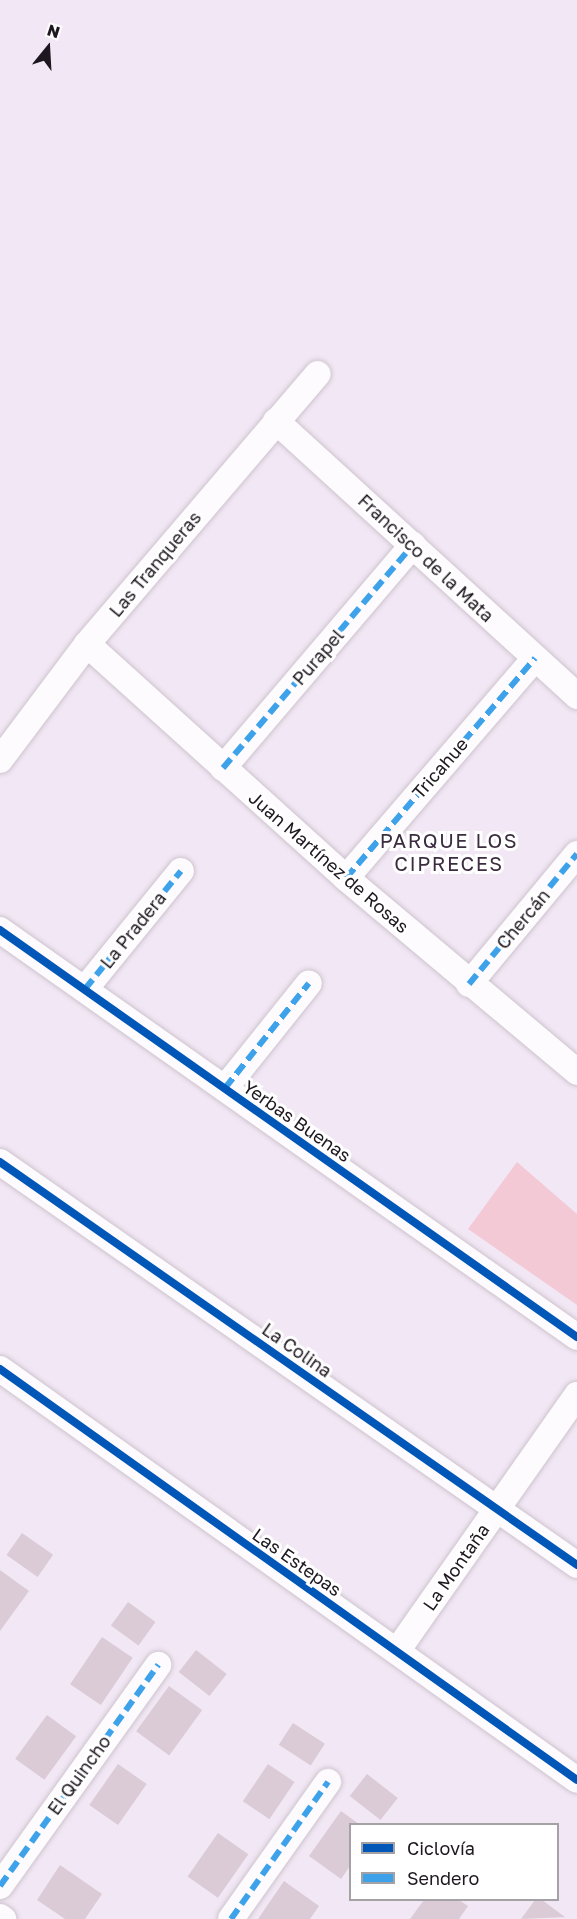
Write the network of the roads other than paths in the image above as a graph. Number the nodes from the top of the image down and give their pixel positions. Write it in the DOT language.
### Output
graph roads {
  1 [pos="318,374"];
  2 [pos="276,421"];
  3 [pos="413,545"];
  4 [pos="87,644"];
  5 [pos="535,658"];
  6 [pos="577,696"];
  7 [pos="0,760"];
  8 [pos="223,768"];
  9 [pos="577,854"];
  10 [pos="181,871"];
  11 [pos="346,878"];
  12 [pos="0,930"];
  13 [pos="309,983"];
  14 [pos="469,984"];
  15 [pos="85,989"];
  16 [pos="577,1072"];
  17 [pos="225,1088"];
  18 [pos="0,1162"];
  19 [pos="577,1337"];
  20 [pos="0,1369"];
  21 [pos="577,1395"];
  22 [pos="498,1508"];
  23 [pos="577,1564"];
  24 [pos="397,1651"];
  25 [pos="158,1665"];
  26 [pos="577,1780"];
  27 [pos="328,1782"];
  28 [pos="0,1886"];
  29 [pos="231,1919"];
  1 -- 2 [label="street, Las Tranqueras"];
  2 -- 3 [label="street, Francisco de la Mata"];
  2 -- 4 [label="street, Las Tranqueras"];
  3 -- 5 [label="street, Francisco de la Mata"];
  3 -- 8 [label="street, Purapel"];
  4 -- 7 [label="street, Las Tranqueras"];
  4 -- 8 [label="street, Juan Martínez de Rosas"];
  5 -- 6 [label="street, Francisco de la Mata"];
  5 -- 11 [label="street, Tricahue"];
  8 -- 11 [label="street, Juan Martínez de Rosas"];
  9 -- 14 [label="street, Chercán"];
  10 -- 15 [label="street, La Pradera"];
  11 -- 14 [label="street, Juan Martínez de Rosas"];
  12 -- 15 [label="street, Yerbas Buenas"];
  13 -- 17 [label="street"];
  14 -- 16 [label="street, Juan Martínez de Rosas"];
  15 -- 17 [label="street, Yerbas Buenas"];
  17 -- 19 [label="street, Yerbas Buenas"];
  18 -- 22 [label="street, La Colina"];
  20 -- 24 [label="street, Las Estepas"];
  21 -- 22 [label="street, La Montaña"];
  22 -- 23 [label="street, La Colina"];
  22 -- 24 [label="street, La Montaña"];
  24 -- 26 [label="street, Las Estepas"];
  25 -- 28 [label="street, El Quincho"];
  27 -- 29 [label="street"];
}
